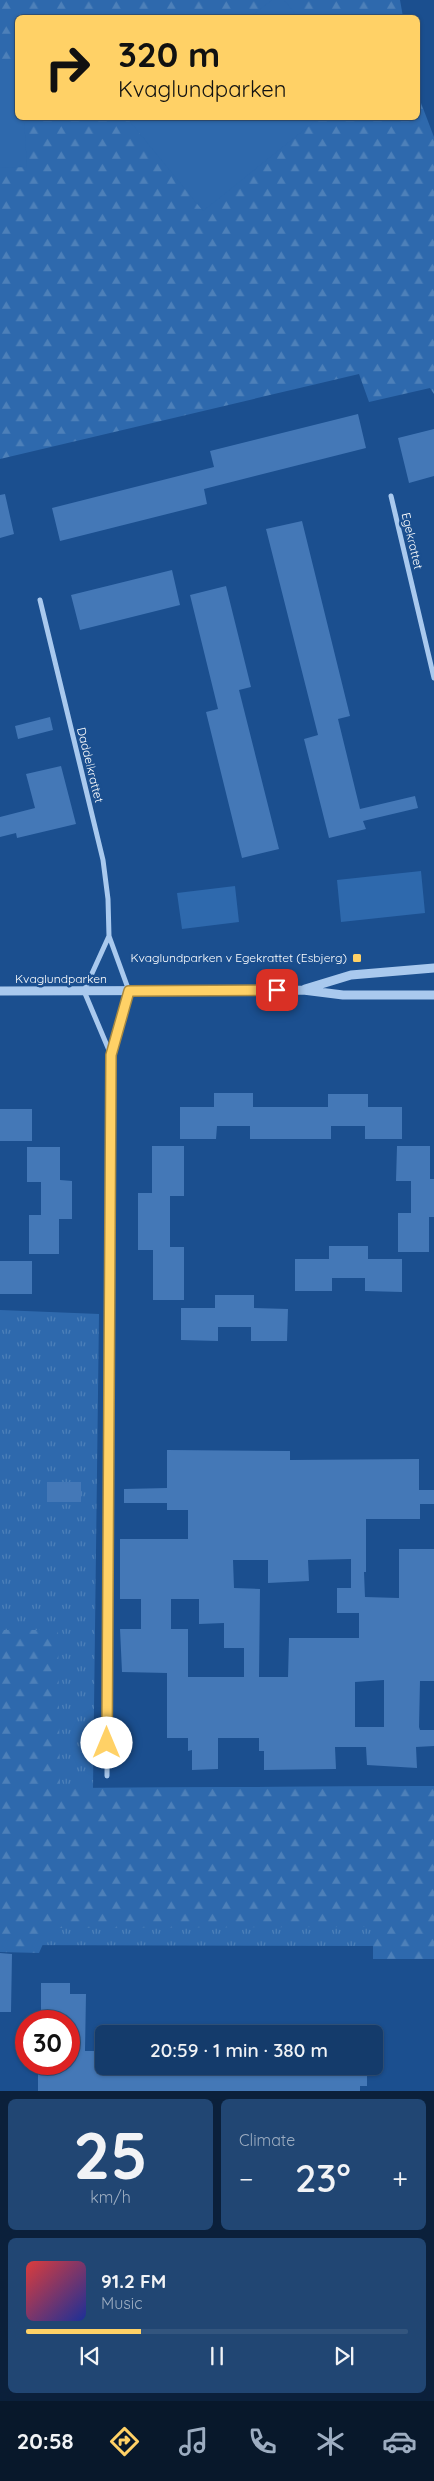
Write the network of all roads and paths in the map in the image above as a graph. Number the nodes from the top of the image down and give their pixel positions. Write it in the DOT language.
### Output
graph roads {
  1 [pos="391,496"];
  2 [pos="40,600"];
  3 [pos="434,678"];
  4 [pos="109,936"];
  5 [pos="434,968"];
  6 [pos="303,990"];
  7 [pos="0,991"];
  8 [pos="84,991"];
  9 [pos="129,991"];
  10 [pos="434,995"];
  11 [pos="111,1055"];
  12 [pos="107,1776"];
  1 -- 3 [label="street, Egekrattet"];
  2 -- 4 [label="street, Daddelkrattet"];
  4 -- 8 [label="street, Daddelkrattet"];
  4 -- 9 [label="street, Daddelkrattet"];
  5 -- 6 [label="street, Kvaglundparken"];
  6 -- 9 [label="street, Kvaglundparken"];
  6 -- 10 [label="street, Kvaglundparken"];
  7 -- 8 [label="street, Kvaglundparken"];
  8 -- 9 [label="street, Kvaglundparken"];
  8 -- 11 [label="street"];
  9 -- 11 [label="street"];
  11 -- 12 [label="street"];
}
